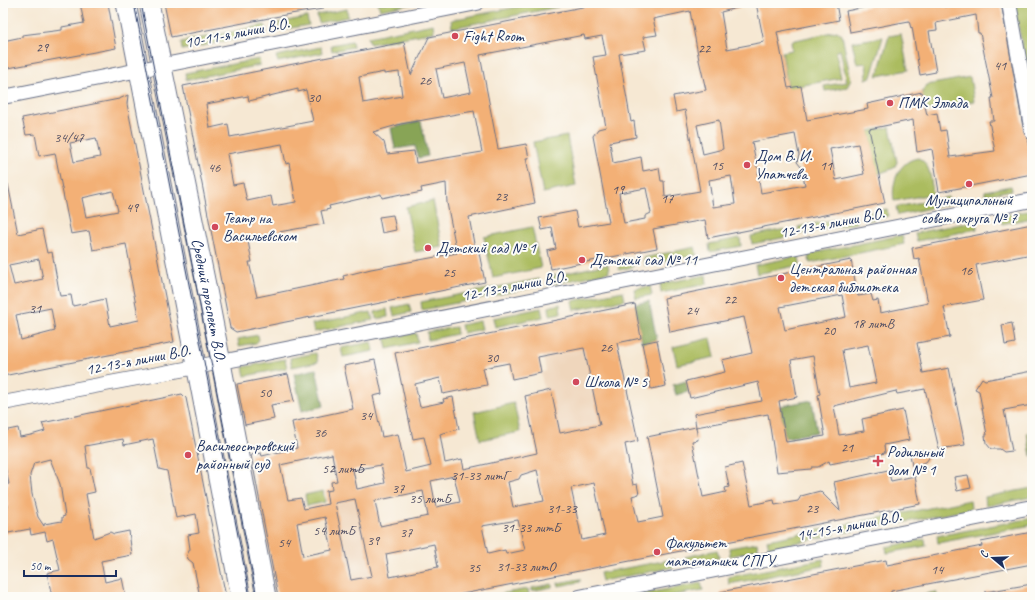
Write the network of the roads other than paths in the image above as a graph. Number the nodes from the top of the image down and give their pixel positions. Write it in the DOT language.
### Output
graph roads {
  1 [pos="126,3"];
  2 [pos="149,3"];
  3 [pos="477,3"];
  4 [pos="1009,3"];
  5 [pos="161,65"];
  6 [pos="139,70"];
  7 [pos="3,97"];
  8 [pos="1032,132"];
  9 [pos="1032,200"];
  10 [pos="221,362"];
  11 [pos="196,367"];
  12 [pos="3,403"];
  13 [pos="1032,507"];
  14 [pos="241,597"];
  15 [pos="266,597"];
  16 [pos="579,597"];
  1 -- 6 [label="main road, Средний проспект В.О."];
  2 -- 5 [label="main road, Средний проспект В.О."];
  3 -- 5 [label="street, 10-11-я линии В.О."];
  4 -- 8 [label="street"];
  5 -- 6 [label="street, 10-11-я линии В.О."];
  5 -- 10 [label="main road, Средний проспект В.О."];
  6 -- 7 [label="street, 10-11-я линии В.О."];
  6 -- 11 [label="main road, Средний проспект В.О."];
  9 -- 10 [label="street, 12-13-я линии В.О."];
  10 -- 11 [label="street, 12-13-я линии В.О."];
  10 -- 15 [label="main road, Средний проспект В.О."];
  11 -- 12 [label="street, 12-13-я линии В.О."];
  11 -- 14 [label="main road, Средний проспект В.О."];
  13 -- 16 [label="street, 14-15-я линии В.О."];
}
